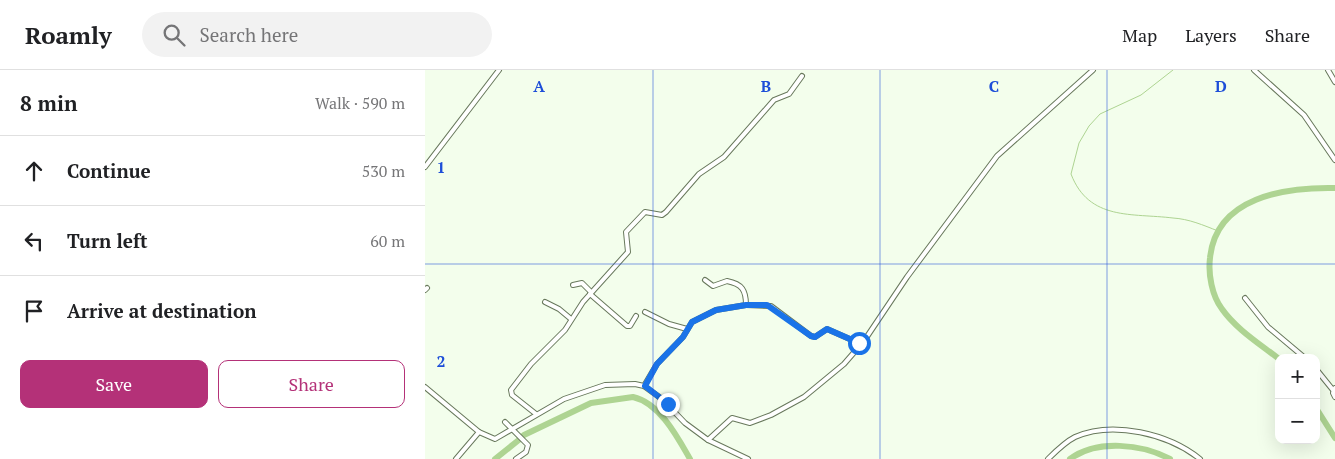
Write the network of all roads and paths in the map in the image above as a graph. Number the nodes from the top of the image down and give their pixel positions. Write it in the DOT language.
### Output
graph roads {
  1 [pos="499,70"];
  2 [pos="1093,70"];
  3 [pos="1254,70"];
  4 [pos="1328,70"];
  5 [pos="802,76"];
  6 [pos="1335,82"];
  7 [pos="1335,160"];
  8 [pos="425,167"];
  9 [pos="705,280"];
  10 [pos="573,285"];
  11 [pos="591,293"];
  12 [pos="1245,298"];
  13 [pos="545,302"];
  14 [pos="746,305"];
  15 [pos="645,312"];
  16 [pos="637,316"];
  17 [pos="571,319"];
  18 [pos="687,329"];
  19 [pos="861,344"];
  20 [pos="1300,354"];
  21 [pos="1320,373"];
  22 [pos="645,386"];
  23 [pos="425,387"];
  24 [pos="1334,389"];
  25 [pos="1335,398"];
  26 [pos="536,414"];
  27 [pos="505,422"];
  28 [pos="514,429"];
  29 [pos="479,432"];
  30 [pos="708,440"];
  31 [pos="456,459"];
  32 [pos="516,459"];
  33 [pos="749,459"];
  34 [pos="1048,459"];
  35 [pos="1200,459"];
  1 -- 8 [label="street"];
  2 -- 19 [label="street"];
  3 -- 7 [label="street"];
  4 -- 6 [label="street"];
  5 -- 11 [label="street"];
  9 -- 14 [label="street"];
  10 -- 11 [label="street"];
  11 -- 16 [label="street"];
  11 -- 17 [label="street"];
  12 -- 20 [label="street"];
  13 -- 17 [label="street"];
  14 -- 18 [label="street"];
  14 -- 19 [label="street"];
  15 -- 18 [label="street"];
  17 -- 26 [label="street"];
  18 -- 22 [label="street"];
  19 -- 30 [label="street"];
  21 -- 24 [label="street"];
  22 -- 26 [label="street"];
  22 -- 30 [label="street"];
  23 -- 29 [label="street"];
  24 -- 25 [label="street"];
  26 -- 28 [label="street"];
  27 -- 28 [label="street"];
  28 -- 29 [label="street"];
  28 -- 32 [label="street"];
  29 -- 31 [label="street"];
  30 -- 33 [label="street"];
  34 -- 35 [label="street"];
}
